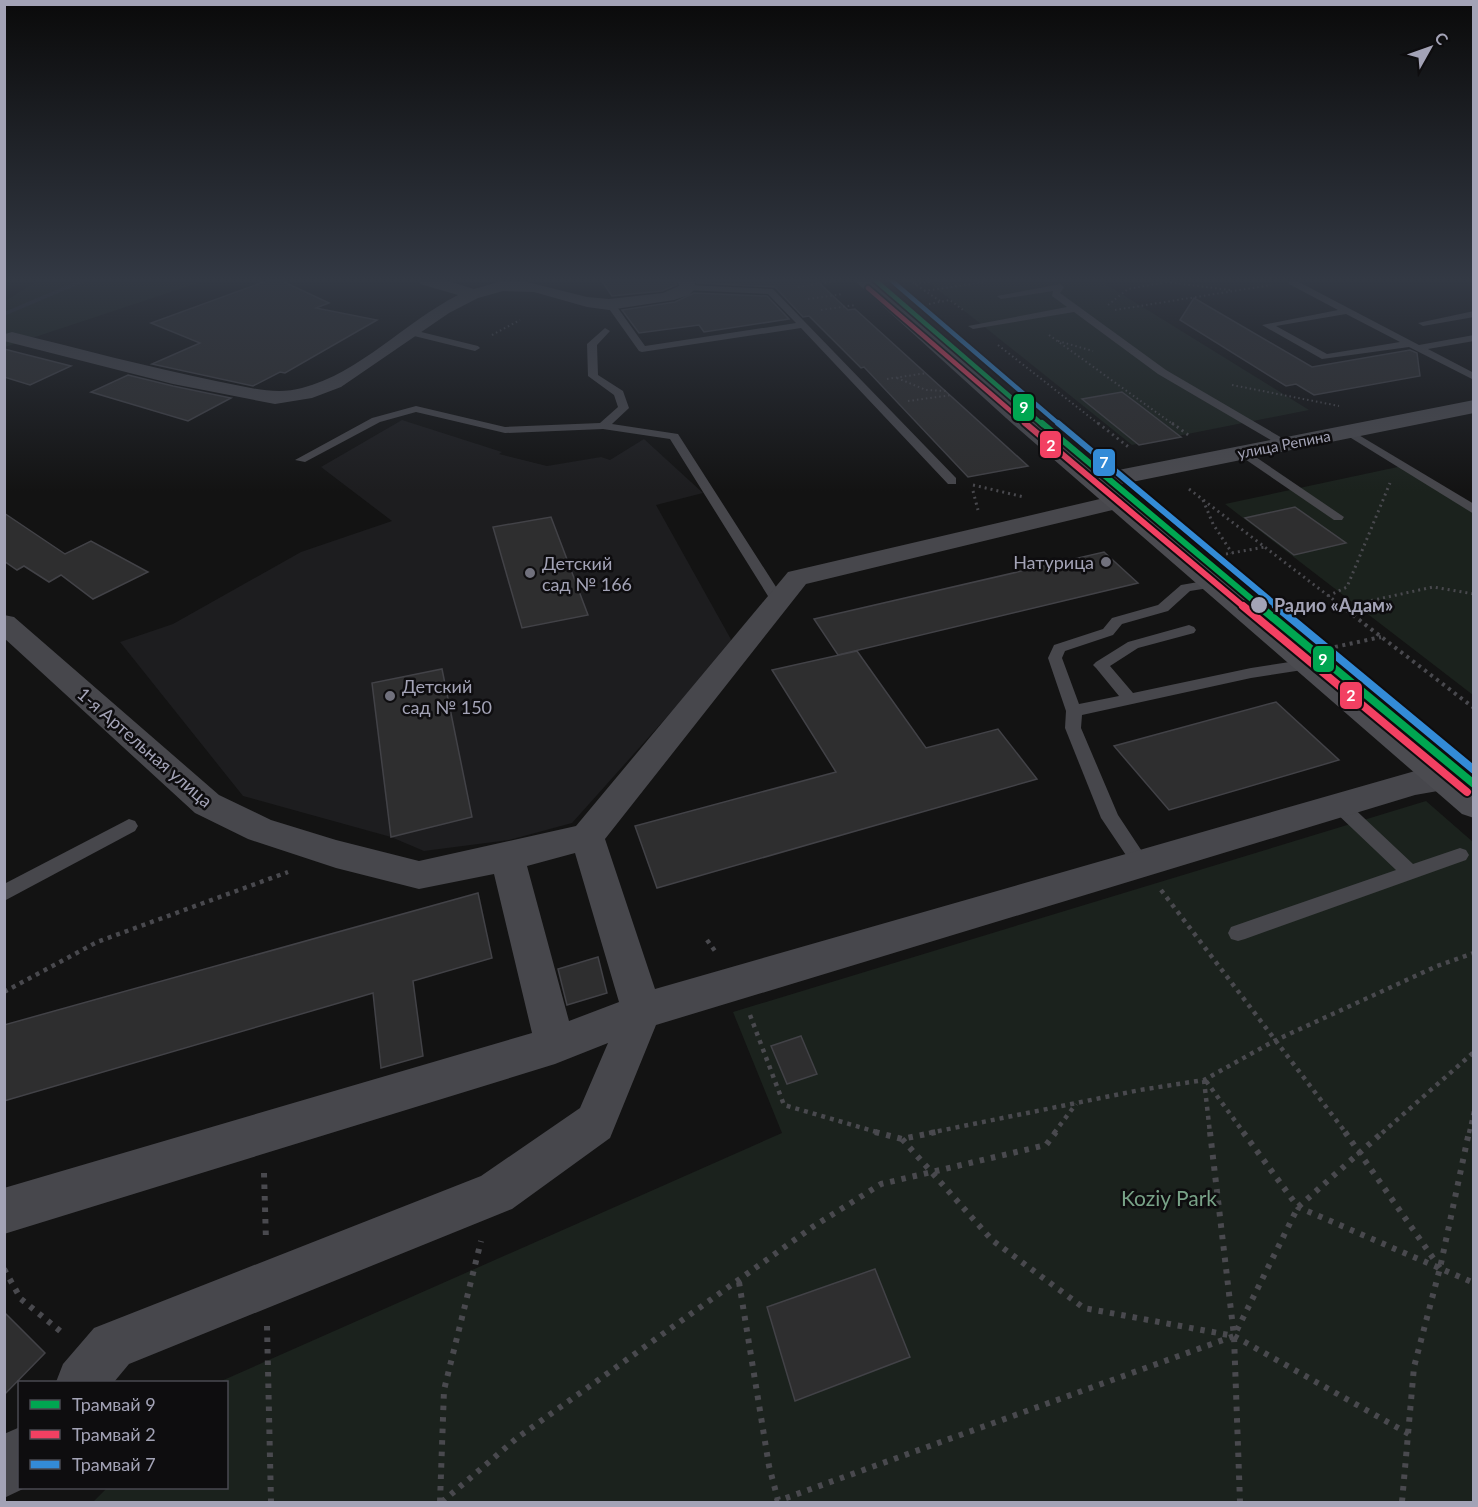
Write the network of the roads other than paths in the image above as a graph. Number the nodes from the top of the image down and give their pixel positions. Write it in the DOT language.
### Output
graph roads {
  1 [pos="62,350"];
  2 [pos="381,350"];
  3 [pos="592,350"];
  4 [pos="829,350"];
  5 [pos="929,350"];
  6 [pos="1132,350"];
  7 [pos="1314,350"];
  8 [pos="1379,350"];
  9 [pos="1422,350"];
  10 [pos="1473,376"];
  11 [pos="1473,406"];
  12 [pos="603,426"];
  13 [pos="1347,431"];
  14 [pos="1285,444"];
  15 [pos="1243,453"];
  16 [pos="301,460"];
  17 [pos="951,481"];
  18 [pos="1095,482"];
  19 [pos="1117,502"];
  20 [pos="1473,510"];
  21 [pos="1338,517"];
  22 [pos="1210,584"];
  23 [pos="778,601"];
  24 [pos="4,623"];
  25 [pos="1189,630"];
  26 [pos="1303,659"];
  27 [pos="1129,698"];
  28 [pos="1074,711"];
  29 [pos="1459,773"];
  30 [pos="1473,805"];
  31 [pos="1340,806"];
  32 [pos="129,826"];
  33 [pos="587,837"];
  34 [pos="1460,855"];
  35 [pos="507,857"];
  36 [pos="1142,865"];
  37 [pos="1410,872"];
  38 [pos="4,893"];
  39 [pos="1238,933"];
  40 [pos="642,1011"];
  41 [pos="555,1044"];
  42 [pos="4,1211"];
  43 [pos="89,1373"];
  44 [pos="18,1456"];
  45 [pos="4,1471"];
  1 -- 2 [label="street"];
  3 -- 12 [label="lane"];
  4 -- 17 [label="lane"];
  5 -- 18 [label="street"];
  6 -- 14 [label="lane"];
  7 -- 8 [label="lane"];
  9 -- 10 [label="lane"];
  11 -- 13 [label="street, улица Репина"];
  12 -- 16 [label="lane"];
  12 -- 23 [label="lane"];
  13 -- 14 [label="street, улица Репина"];
  13 -- 20 [label="lane"];
  14 -- 15 [label="street, улица Репина"];
  15 -- 18 [label="street, улица Репина"];
  15 -- 21 [label="lane"];
  18 -- 19 [label="street"];
  19 -- 22 [label="street"];
  19 -- 23 [label="street"];
  22 -- 26 [label="street"];
  22 -- 28 [label="lane"];
  23 -- 33 [label="street"];
  24 -- 35 [label="street, 1-я Артельная улица"];
  25 -- 27 [label="lane"];
  26 -- 27 [label="lane"];
  26 -- 29 [label="street"];
  27 -- 28 [label="lane"];
  28 -- 36 [label="lane"];
  29 -- 30 [label="street"];
  29 -- 31 [label="street"];
  31 -- 36 [label="street"];
  31 -- 37 [label="lane"];
  32 -- 38 [label="lane"];
  33 -- 35 [label="street, 1-я Артельная улица"];
  33 -- 40 [label="street"];
  34 -- 37 [label="lane"];
  35 -- 41 [label="street"];
  36 -- 40 [label="street"];
  37 -- 39 [label="lane"];
  40 -- 41 [label="street"];
  40 -- 43 [label="street"];
  41 -- 42 [label="street"];
  44 -- 45 [label="street"];
}
